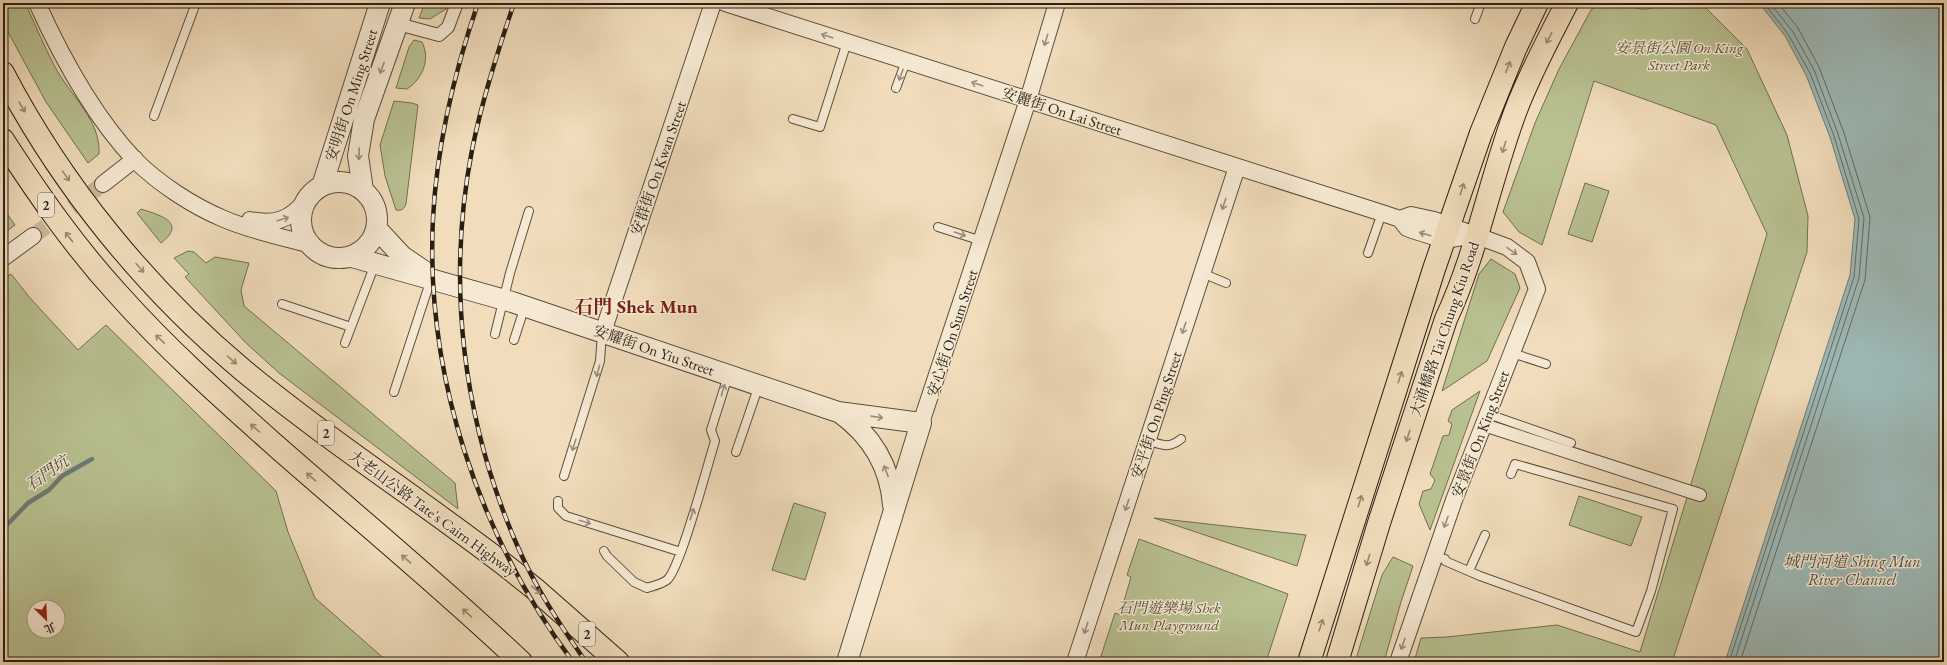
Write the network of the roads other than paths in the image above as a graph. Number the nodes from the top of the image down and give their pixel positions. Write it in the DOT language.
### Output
graph roads {
  1 [pos="37,3"];
  2 [pos="196,3"];
  3 [pos="380,3"];
  4 [pos="405,3"];
  5 [pos="457,3"];
  6 [pos="714,3"];
  7 [pos="726,3"];
  8 [pos="1057,3"];
  9 [pos="1481,3"];
  10 [pos="1537,3"];
  11 [pos="1567,3"];
  12 [pos="1475,18"];
  13 [pos="398,24"];
  14 [pos="847,42"];
  15 [pos="906,61"];
  16 [pos="3,73"];
  17 [pos="896,88"];
  18 [pos="1028,100"];
  19 [pos="154,116"];
  20 [pos="793,119"];
  21 [pos="3,140"];
  22 [pos="135,159"];
  23 [pos="1237,167"];
  24 [pos="103,184"];
  25 [pos="322,186"];
  26 [pos="363,190"];
  27 [pos="306,200"];
  28 [pos="192,202"];
  29 [pos="529,211"];
  30 [pos="1382,213"];
  31 [pos="938,226"];
  32 [pos="377,229"];
  33 [pos="1447,233"];
  34 [pos="1476,235"];
  35 [pos="33,236"];
  36 [pos="982,242"];
  37 [pos="308,244"];
  38 [pos="1368,253"];
  39 [pos="352,257"];
  40 [pos="3,258"];
  41 [pos="374,264"];
  42 [pos="1202,273"];
  43 [pos="439,282"];
  44 [pos="1226,283"];
  45 [pos="503,300"];
  46 [pos="282,304"];
  47 [pos="525,306"];
  48 [pos="352,331"];
  49 [pos="602,332"];
  50 [pos="495,334"];
  51 [pos="514,340"];
  52 [pos="345,343"];
  53 [pos="398,350"];
  54 [pos="407,353"];
  55 [pos="1512,353"];
  56 [pos="1546,364"];
  57 [pos="728,375"];
  58 [pos="759,385"];
  59 [pos="394,392"];
  60 [pos="838,412"];
  61 [pos="1486,420"];
  62 [pos="921,423"];
  63 [pos="1181,439"];
  64 [pos="1148,440"];
  65 [pos="1571,443"];
  66 [pos="736,452"];
  67 [pos="1511,474"];
  68 [pos="564,476"];
  69 [pos="1700,495"];
  70 [pos="558,500"];
  71 [pos="894,509"];
  72 [pos="1486,534"];
  73 [pos="604,551"];
  74 [pos="681,552"];
  75 [pos="1434,556"];
  76 [pos="1469,571"];
  77 [pos="521,662"];
  78 [pos="618,662"];
  79 [pos="846,662"];
  80 [pos="1075,662"];
  81 [pos="1309,662"];
  82 [pos="1338,662"];
  83 [pos="1398,662"];
  1 -- 22 [label="street"];
  2 -- 19 [label="lane"];
  3 -- 25 [label="street, 安明街 On Ming Street"];
  4 -- 13 [label="street, 安明街 On Ming Street"];
  5 -- 13 [label="street"];
  6 -- 49 [label="street, 安群街 On Kwan Street"];
  14 -- 7 [label="street, 安麗街 On Lai Street, one-way"];
  8 -- 18 [label="street, 安心街 On Sum Street, one-way"];
  9 -- 12 [label="lane"];
  33 -- 10 [label="main road, 大涌橋路 Tai Chung Kiu Road, one-way"];
  11 -- 34 [label="main road, 大涌橋路 Tai Chung Kiu Road, one-way"];
  13 -- 26 [label="street, 安明街 On Ming Street, one-way"];
  14 -- 15 [label="street, 安麗街 On Lai Street"];
  14 -- 20 [label="lane"];
  15 -- 17 [label="lane, one-way"];
  18 -- 15 [label="street, 安麗街 On Lai Street, one-way"];
  16 -- 78 [label="main road, 大老山公路 Tate's Cairn Highway / 2, one-way"];
  18 -- 23 [label="street, 安麗街 On Lai Street"];
  18 -- 36 [label="street, 安心街 On Sum Street"];
  77 -- 21 [label="main road, 2, one-way"];
  22 -- 24 [label="street"];
  22 -- 28 [label="street"];
  23 -- 30 [label="street, 安麗街 On Lai Street"];
  23 -- 42 [label="street, 安平街 On Ping Street, one-way"];
  25 -- 26 [label="street, 安明街 On Ming Street"];
  25 -- 27 [label="street, 安明街 On Ming Street"];
  26 -- 32 [label="street, 安明街 On Ming Street"];
  28 -- 27 [label="street, one-way"];
  27 -- 37 [label="street"];
  28 -- 37 [label="street"];
  29 -- 45 [label="lane"];
  30 -- 33 [label="street, 安麗街 On Lai Street"];
  30 -- 38 [label="lane"];
  31 -- 36 [label="lane, one-way"];
  32 -- 39 [label="street, 安明街 On Ming Street"];
  32 -- 43 [label="street, 安耀街 On Yiu Street"];
  33 -- 34 [label="street, 安麗街 On Lai Street"];
  81 -- 33 [label="main road, 大涌橋路 Tai Chung Kiu Road, one-way"];
  34 -- 55 [label="street, 安景街 On King Street, one-way"];
  34 -- 82 [label="main road, 大涌橋路 Tai Chung Kiu Road, one-way"];
  35 -- 40 [label="street"];
  36 -- 62 [label="street, 安心街 On Sum Street"];
  37 -- 39 [label="street"];
  39 -- 41 [label="street, 安耀街 On Yiu Street"];
  41 -- 43 [label="street, 安耀街 On Yiu Street"];
  41 -- 48 [label="lane"];
  42 -- 44 [label="lane"];
  42 -- 64 [label="street, 安平街 On Ping Street, one-way"];
  43 -- 45 [label="street, 安耀街 On Yiu Street"];
  43 -- 54 [label="lane"];
  45 -- 47 [label="street, 安耀街 On Yiu Street"];
  45 -- 50 [label="lane"];
  46 -- 48 [label="lane"];
  47 -- 49 [label="street, 安耀街 On Yiu Street"];
  47 -- 51 [label="lane"];
  48 -- 52 [label="lane"];
  49 -- 57 [label="street, 安耀街 On Yiu Street"];
  49 -- 68 [label="lane, one-way"];
  53 -- 54 [label="lane"];
  54 -- 59 [label="lane"];
  55 -- 56 [label="lane"];
  55 -- 61 [label="street, 安景街 On King Street"];
  57 -- 58 [label="street, 安耀街 On Yiu Street"];
  74 -- 57 [label="lane, one-way"];
  58 -- 60 [label="street, 安耀街 On Yiu Street"];
  58 -- 66 [label="lane"];
  60 -- 62 [label="street, 安耀街 On Yiu Street, one-way"];
  71 -- 60 [label="street, 安耀街 On Yiu Street, one-way"];
  61 -- 65 [label="lane"];
  61 -- 69 [label="street"];
  61 -- 75 [label="street, 安景街 On King Street, one-way"];
  62 -- 71 [label="street, 安心街 On Sum Street"];
  63 -- 64 [label="lane"];
  64 -- 80 [label="street, 安平街 On Ping Street, one-way"];
  67 -- 76 [label="lane"];
  70 -- 74 [label="lane, one-way"];
  71 -- 79 [label="street, 安心街 On Sum Street"];
  72 -- 76 [label="lane"];
  73 -- 74 [label="lane"];
  75 -- 76 [label="lane"];
  75 -- 83 [label="street, 安景街 On King Street, one-way"];
}
